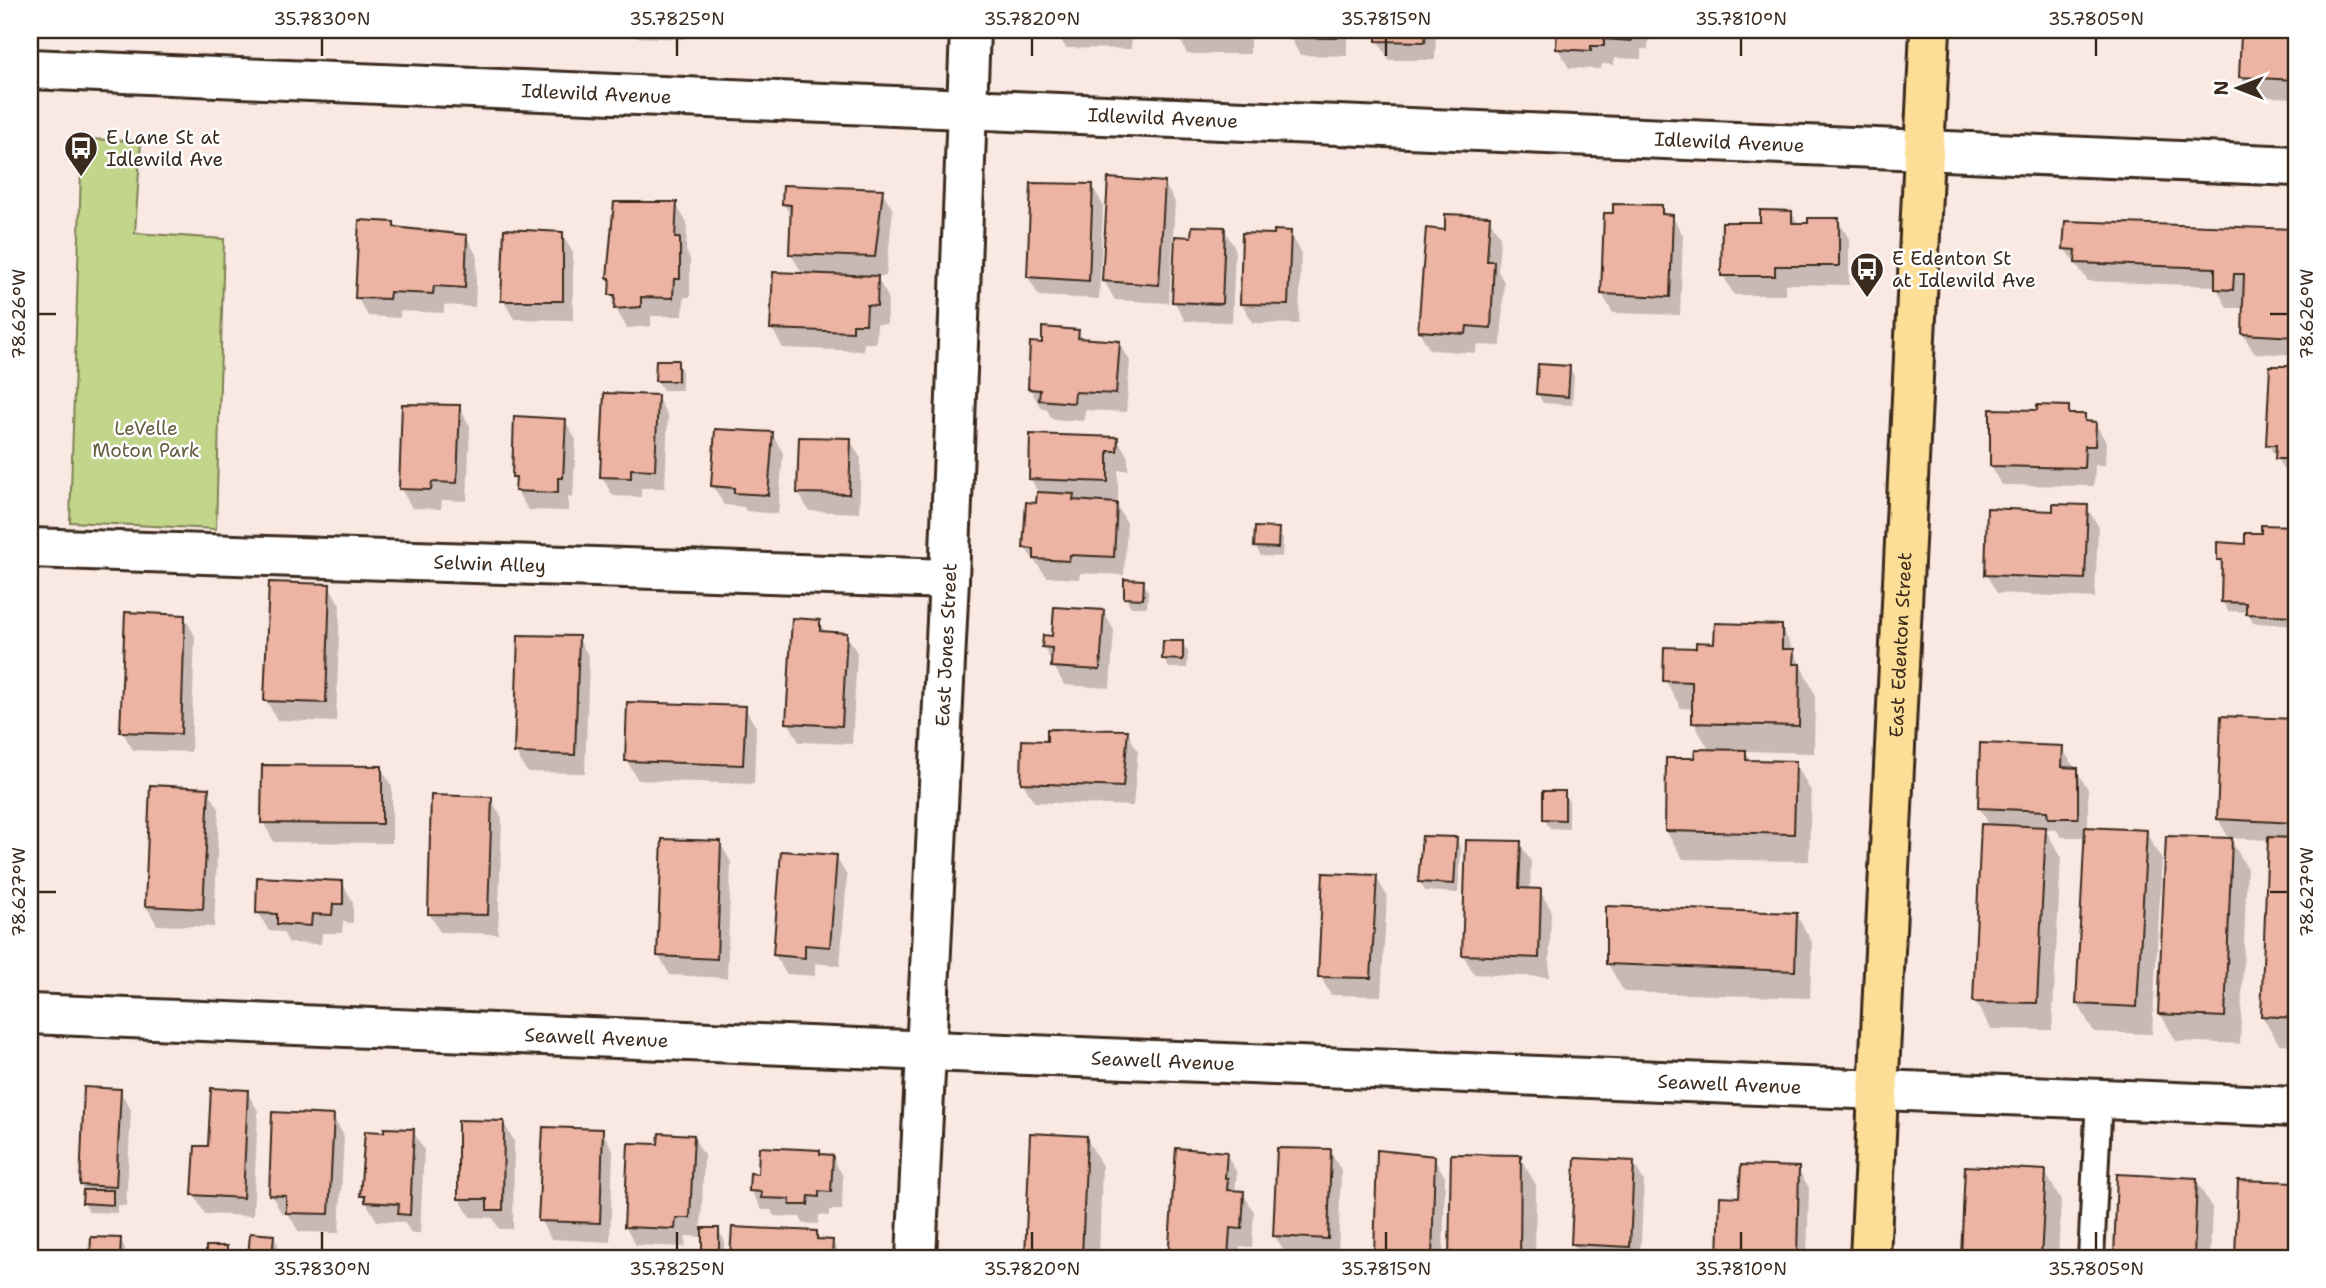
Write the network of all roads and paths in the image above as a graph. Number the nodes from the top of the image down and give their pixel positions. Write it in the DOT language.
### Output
graph roads {
  1 [pos="970,30"];
  2 [pos="1930,30"];
  3 [pos="30,69"];
  4 [pos="968,107"];
  5 [pos="1925,149"];
  6 [pos="2296,166"];
  7 [pos="30,548"];
  8 [pos="949,579"];
  9 [pos="30,1014"];
  10 [pos="925,1050"];
  11 [pos="1877,1090"];
  12 [pos="2099,1098"];
  13 [pos="2296,1107"];
  14 [pos="916,1258"];
  15 [pos="1870,1258"];
  16 [pos="2091,1258"];
  1 -- 4 [label="street, East Jones Street"];
  2 -- 5 [label="main road, East Edenton Street"];
  3 -- 4 [label="street, Idlewild Avenue"];
  4 -- 5 [label="street, Idlewild Avenue"];
  4 -- 8 [label="street, East Jones Street"];
  5 -- 6 [label="street, Idlewild Avenue"];
  5 -- 11 [label="main road, East Edenton Street"];
  7 -- 8 [label="street, Selwin Alley"];
  8 -- 10 [label="street, East Jones Street"];
  9 -- 10 [label="street, Seawell Avenue"];
  10 -- 11 [label="street, Seawell Avenue"];
  10 -- 14 [label="street, East Jones Street"];
  11 -- 12 [label="street, Seawell Avenue"];
  11 -- 15 [label="main road, East Edenton Street"];
  12 -- 13 [label="street, Seawell Avenue"];
  12 -- 16 [label="lane"];
}
